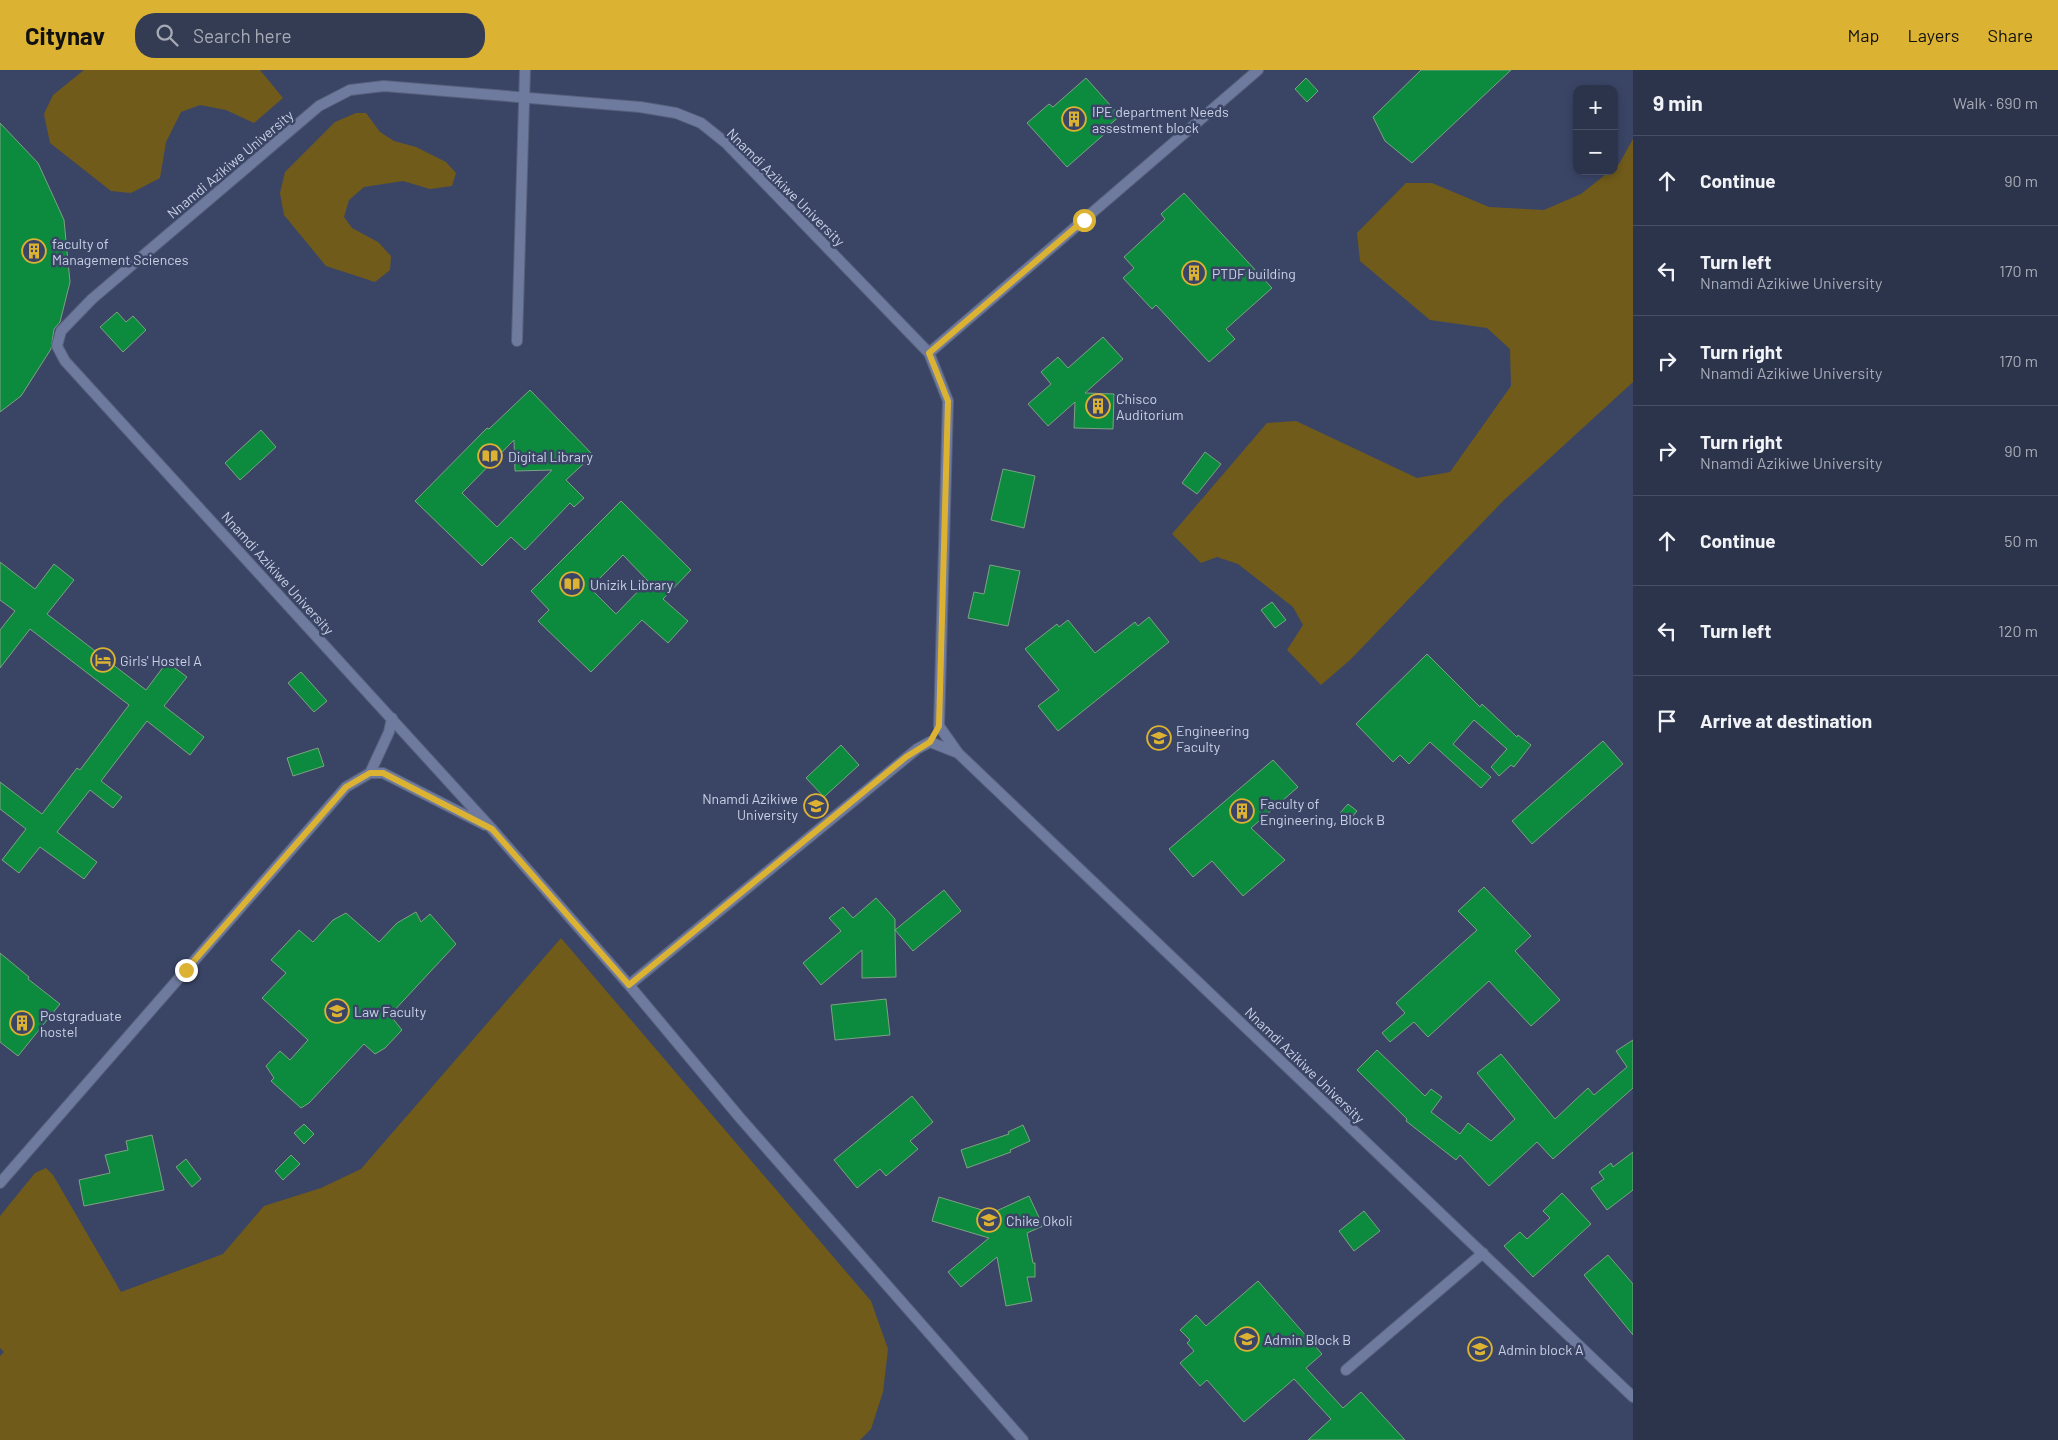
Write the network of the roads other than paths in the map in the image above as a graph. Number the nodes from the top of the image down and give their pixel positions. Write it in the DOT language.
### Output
graph roads {
  1 [pos="525,70"];
  2 [pos="1258,70"];
  3 [pos="524,97"];
  4 [pos="517,341"];
  5 [pos="929,353"];
  6 [pos="392,718"];
  7 [pos="939,726"];
  8 [pos="930,742"];
  9 [pos="958,753"];
  10 [pos="370,773"];
  11 [pos="492,829"];
  12 [pos="629,985"];
  13 [pos="0,1183"];
  14 [pos="1482,1253"];
  15 [pos="1346,1370"];
  16 [pos="1633,1397"];
  17 [pos="1023,1440"];
  1 -- 3 [label="street"];
  2 -- 5 [label="street"];
  3 -- 4 [label="street"];
  3 -- 5 [label="street, Nnamdi Azikiwe University"];
  3 -- 6 [label="street, Nnamdi Azikiwe University"];
  5 -- 7 [label="street, Nnamdi Azikiwe University"];
  6 -- 10 [label="street"];
  6 -- 11 [label="street, Nnamdi Azikiwe University"];
  7 -- 8 [label="street"];
  7 -- 9 [label="street, Nnamdi Azikiwe University"];
  8 -- 9 [label="street, Nnamdi Azikiwe University"];
  8 -- 12 [label="street"];
  9 -- 14 [label="street, Nnamdi Azikiwe University"];
  10 -- 11 [label="street"];
  10 -- 13 [label="street"];
  11 -- 12 [label="street, Nnamdi Azikiwe University"];
  12 -- 17 [label="street, Nnamdi Azikiwe University"];
  14 -- 15 [label="street"];
  14 -- 16 [label="street, Nnamdi Azikiwe University"];
}
